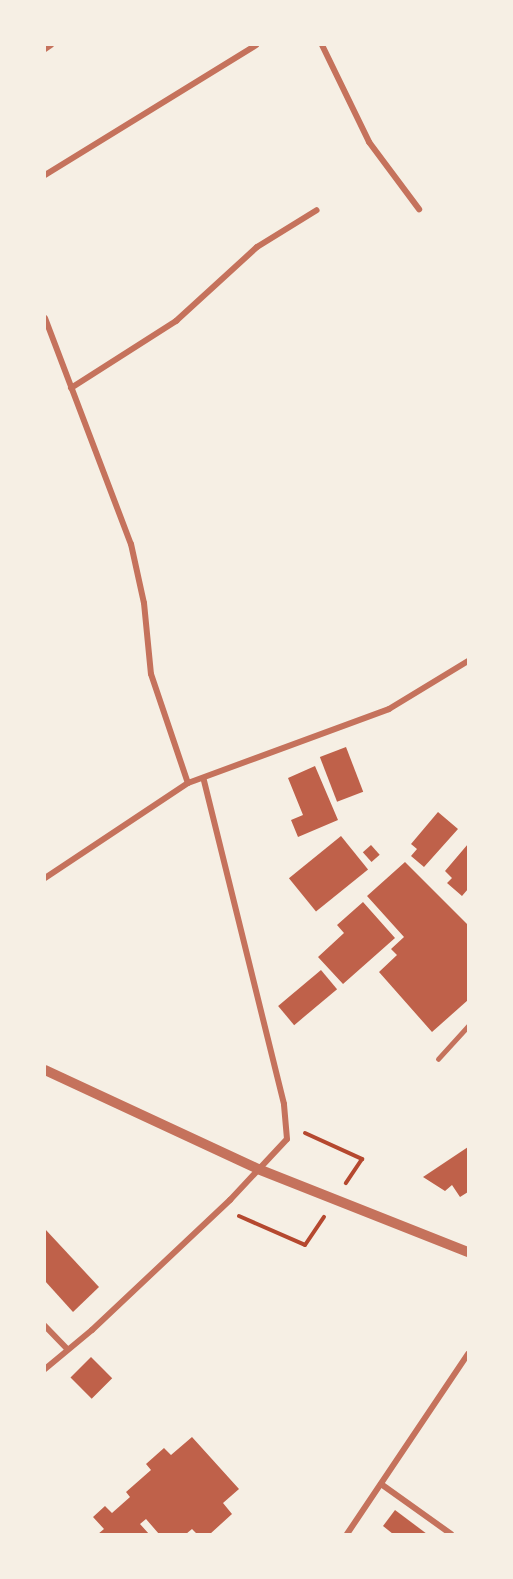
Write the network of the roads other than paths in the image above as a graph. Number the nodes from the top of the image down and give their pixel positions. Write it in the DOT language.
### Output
graph roads {
  1 [pos="51,45"];
  2 [pos="256,45"];
  3 [pos="322,45"];
  4 [pos="45,49"];
  5 [pos="45,175"];
  6 [pos="317,210"];
  7 [pos="419,210"];
  8 [pos="45,318"];
  9 [pos="71,388"];
  10 [pos="468,661"];
  11 [pos="204,780"];
  12 [pos="188,783"];
  13 [pos="45,878"];
  14 [pos="468,1026"];
  15 [pos="438,1059"];
  16 [pos="45,1070"];
  17 [pos="258,1170"];
  18 [pos="468,1252"];
  19 [pos="45,1326"];
  20 [pos="67,1349"];
  21 [pos="468,1354"];
  22 [pos="45,1369"];
  23 [pos="381,1484"];
  24 [pos="346,1534"];
  25 [pos="451,1534"];
  1 -- 4 [label="street"];
  2 -- 5 [label="street"];
  3 -- 7 [label="street"];
  6 -- 9 [label="street"];
  8 -- 9 [label="street"];
  9 -- 12 [label="street"];
  10 -- 11 [label="street"];
  11 -- 12 [label="street"];
  11 -- 17 [label="street"];
  12 -- 13 [label="street"];
  14 -- 15 [label="lane"];
  16 -- 17 [label="street"];
  17 -- 18 [label="street"];
  17 -- 20 [label="street"];
  19 -- 20 [label="street"];
  20 -- 22 [label="street"];
  21 -- 23 [label="street"];
  23 -- 24 [label="street"];
  23 -- 25 [label="street"];
}
